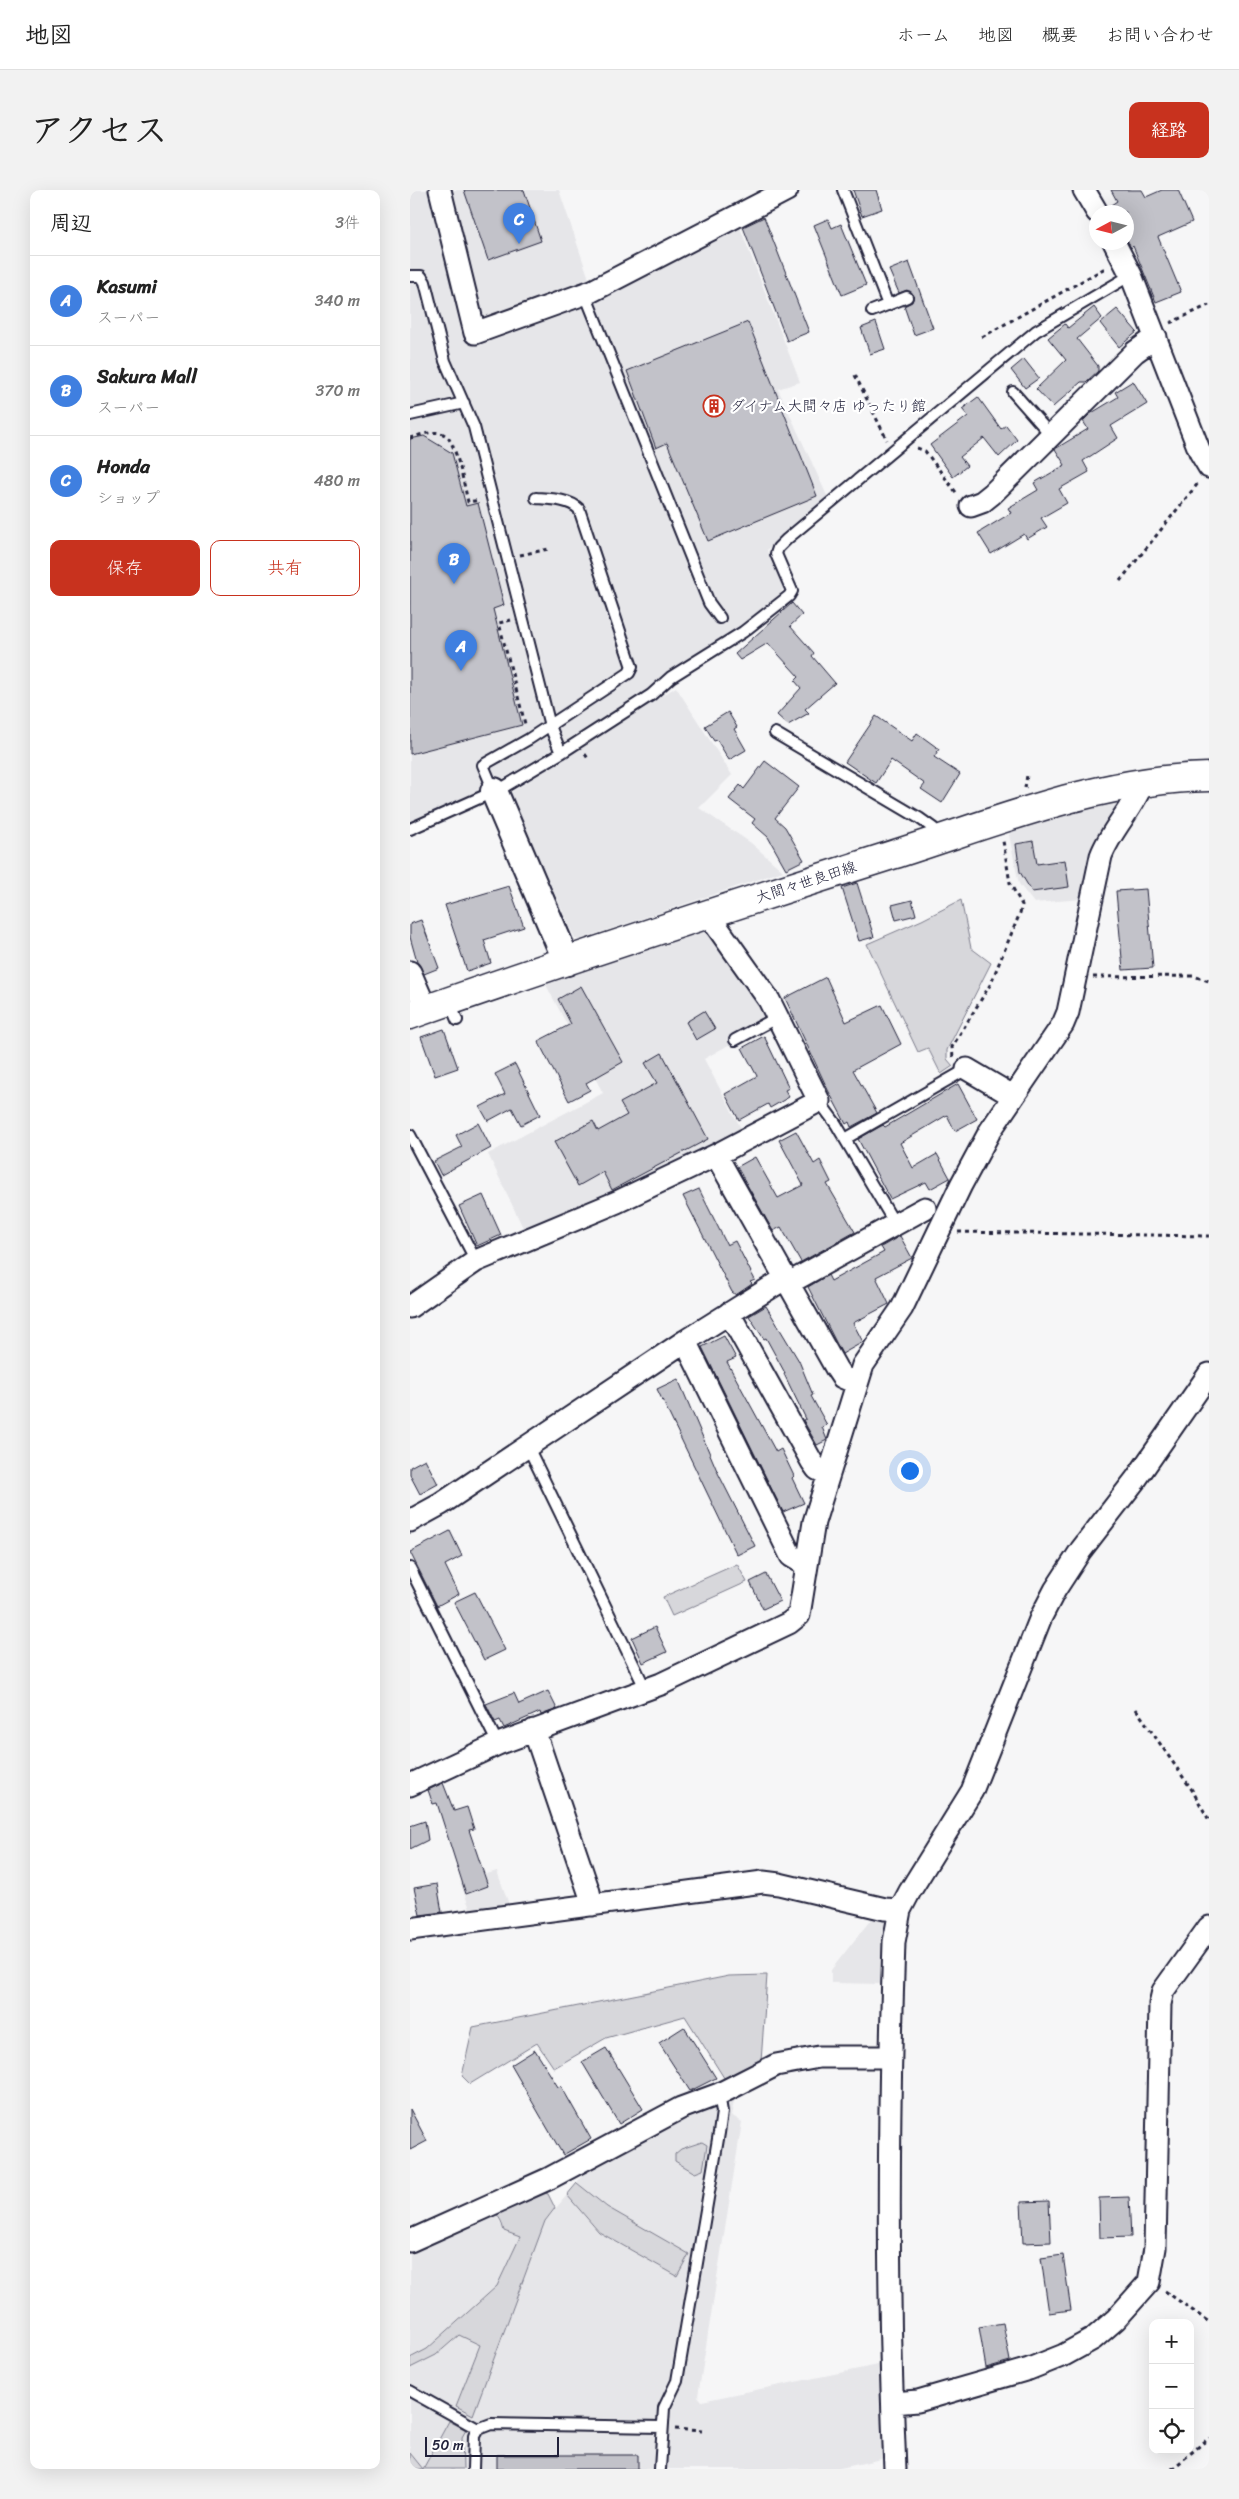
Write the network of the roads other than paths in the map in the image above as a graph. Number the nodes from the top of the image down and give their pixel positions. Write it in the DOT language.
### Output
graph roads {
  1 [pos="440,190"];
  2 [pos="787,190"];
  3 [pos="842,190"];
  4 [pos="1084,190"];
  5 [pos="1093,205"];
  6 [pos="1123,258"];
  7 [pos="410,276"];
  8 [pos="586,294"];
  9 [pos="907,298"];
  10 [pos="888,305"];
  11 [pos="872,311"];
  12 [pos="1155,334"];
  13 [pos="1013,392"];
  14 [pos="464,403"];
  15 [pos="410,415"];
  16 [pos="1050,434"];
  17 [pos="1207,471"];
  18 [pos="536,498"];
  19 [pos="970,506"];
  20 [pos="720,618"];
  21 [pos="550,726"];
  22 [pos="775,733"];
  23 [pos="561,754"];
  24 [pos="1209,777"];
  25 [pos="1143,782"];
  26 [pos="494,791"];
  27 [pos="410,828"];
  28 [pos="940,840"];
  29 [pos="710,913"];
  30 [pos="568,962"];
  31 [pos="410,972"];
  32 [pos="436,1011"];
  33 [pos="778,1017"];
  34 [pos="735,1040"];
  35 [pos="967,1069"];
  36 [pos="1013,1096"];
  37 [pos="819,1101"];
  38 [pos="410,1136"];
  39 [pos="845,1139"];
  40 [pos="716,1155"];
  41 [pos="925,1208"];
  42 [pos="895,1224"];
  43 [pos="476,1261"];
  44 [pos="787,1281"];
  45 [pos="410,1307"];
  46 [pos="729,1313"];
  47 [pos="685,1341"];
  48 [pos="1209,1374"];
  49 [pos="856,1383"];
  50 [pos="528,1447"];
  51 [pos="827,1474"];
  52 [pos="410,1521"];
  53 [pos="806,1565"];
  54 [pos="410,1568"];
  55 [pos="646,1690"];
  56 [pos="534,1730"];
  57 [pos="498,1744"];
  58 [pos="410,1785"];
  59 [pos="592,1905"];
  60 [pos="900,1910"];
  61 [pos="1209,1927"];
  62 [pos="410,1929"];
  63 [pos="890,2057"];
  64 [pos="719,2094"];
  65 [pos="410,2241"];
  66 [pos="410,2391"];
  67 [pos="893,2403"];
  68 [pos="662,2426"];
  69 [pos="478,2429"];
  70 [pos="473,2469"];
  71 [pos="660,2469"];
  72 [pos="895,2469"];
  1 -- 8 [label="street"];
  2 -- 8 [label="street"];
  3 -- 10 [label="lane"];
  4 -- 5 [label="street"];
  6 -- 12 [label="street"];
  6 -- 23 [label="lane"];
  7 -- 14 [label="lane"];
  8 -- 20 [label="lane"];
  9 -- 10 [label="lane"];
  10 -- 11 [label="lane"];
  12 -- 16 [label="street"];
  12 -- 17 [label="street"];
  13 -- 16 [label="lane"];
  14 -- 15 [label="lane"];
  14 -- 21 [label="lane"];
  16 -- 19 [label="street"];
  18 -- 21 [label="lane"];
  21 -- 23 [label="lane"];
  21 -- 26 [label="lane"];
  22 -- 28 [label="lane"];
  23 -- 26 [label="lane"];
  24 -- 25 [label="main road, 大間々世良田線"];
  25 -- 28 [label="main road, 大間々世良田線"];
  25 -- 36 [label="street"];
  26 -- 27 [label="lane"];
  26 -- 30 [label="street"];
  28 -- 29 [label="main road, 大間々世良田線"];
  29 -- 30 [label="main road, 大間々世良田線"];
  29 -- 33 [label="street"];
  30 -- 32 [label="main road, 大間々世良田線"];
  31 -- 32 [label="street"];
  33 -- 34 [label="lane"];
  33 -- 37 [label="street"];
  35 -- 36 [label="street"];
  35 -- 39 [label="lane"];
  36 -- 49 [label="street"];
  37 -- 39 [label="lane"];
  37 -- 40 [label="street"];
  38 -- 43 [label="lane"];
  39 -- 42 [label="lane"];
  40 -- 43 [label="street"];
  40 -- 44 [label="street"];
  41 -- 42 [label="street"];
  42 -- 44 [label="street"];
  43 -- 45 [label="street"];
  44 -- 46 [label="street"];
  44 -- 49 [label="street"];
  46 -- 47 [label="street"];
  46 -- 51 [label="street"];
  47 -- 50 [label="street"];
  47 -- 53 [label="street"];
  48 -- 60 [label="street"];
  49 -- 51 [label="street"];
  50 -- 52 [label="street"];
  50 -- 55 [label="lane"];
  51 -- 53 [label="street"];
  53 -- 55 [label="street"];
  54 -- 57 [label="lane"];
  55 -- 56 [label="street"];
  56 -- 57 [label="street"];
  56 -- 59 [label="street"];
  57 -- 58 [label="street"];
  59 -- 60 [label="street"];
  59 -- 62 [label="street"];
  60 -- 63 [label="street"];
  61 -- 67 [label="street"];
  63 -- 64 [label="street"];
  63 -- 67 [label="street"];
  64 -- 65 [label="street"];
  64 -- 68 [label="lane"];
  66 -- 69 [label="lane"];
  67 -- 72 [label="street"];
  68 -- 69 [label="lane"];
  68 -- 71 [label="lane"];
  69 -- 70 [label="lane"];
}
